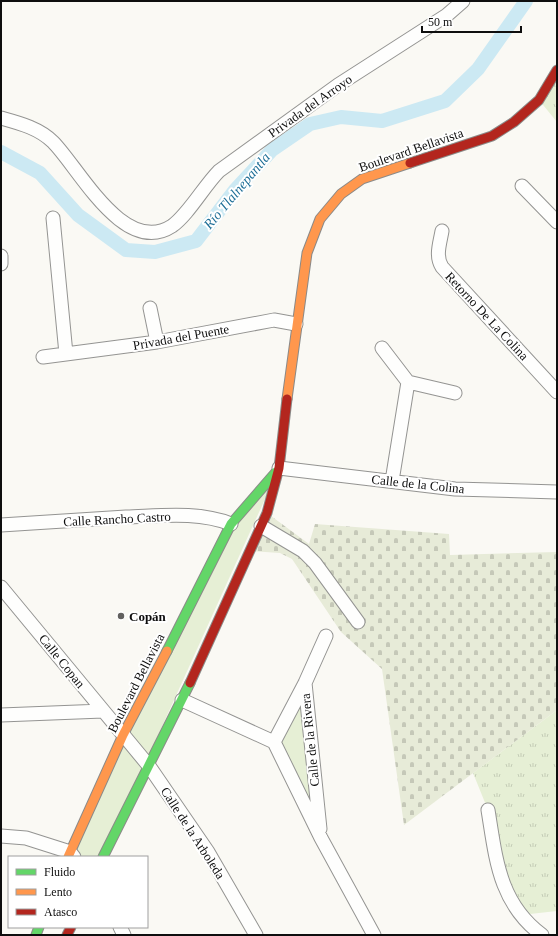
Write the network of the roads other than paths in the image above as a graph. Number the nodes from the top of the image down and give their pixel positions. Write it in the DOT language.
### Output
graph roads {
  1 [pos="463,1"];
  2 [pos="557,70"];
  3 [pos="1,118"];
  4 [pos="522,186"];
  5 [pos="53,218"];
  6 [pos="557,222"];
  7 [pos="442,231"];
  8 [pos="1,256"];
  9 [pos="1,264"];
  10 [pos="150,308"];
  11 [pos="296,324"];
  12 [pos="157,342"];
  13 [pos="382,348"];
  14 [pos="66,354"];
  15 [pos="43,357"];
  16 [pos="408,382"];
  17 [pos="557,392"];
  18 [pos="455,393"];
  19 [pos="279,468"];
  20 [pos="392,481"];
  21 [pos="557,492"];
  22 [pos="231,524"];
  23 [pos="1,525"];
  24 [pos="261,526"];
  25 [pos="1,587"];
  26 [pos="358,622"];
  27 [pos="326,636"];
  28 [pos="304,683"];
  29 [pos="182,700"];
  30 [pos="103,711"];
  31 [pos="1,715"];
  32 [pos="123,735"];
  33 [pos="274,742"];
  34 [pos="149,766"];
  35 [pos="488,810"];
  36 [pos="1,836"];
  37 [pos="321,838"];
  38 [pos="71,855"];
  39 [pos="104,856"];
  40 [pos="256,935"];
  41 [pos="374,935"];
  42 [pos="542,935"];
  1 -- 3 [label="street, Privada del Arroyo"];
  2 -- 11 [label="main road, Boulevard Bellavista"];
  4 -- 6 [label="street"];
  5 -- 14 [label="street"];
  7 -- 17 [label="street, Retorno De La Colina"];
  8 -- 9 [label="street"];
  10 -- 12 [label="street"];
  11 -- 12 [label="street, Privada del Puente"];
  11 -- 19 [label="main road, Boulevard Bellavista"];
  12 -- 14 [label="street, Privada del Puente"];
  13 -- 16 [label="street"];
  14 -- 15 [label="street, Privada del Puente"];
  16 -- 18 [label="street"];
  16 -- 20 [label="street"];
  19 -- 20 [label="street, Calle de la Colina"];
  19 -- 22 [label="main road, Boulevard Bellavista"];
  19 -- 24 [label="main road, Boulevard Bellavista"];
  20 -- 21 [label="street, Calle de la Colina"];
  22 -- 23 [label="street, Calle Rancho Castro"];
  22 -- 32 [label="main road, Boulevard Bellavista"];
  24 -- 26 [label="street"];
  24 -- 29 [label="main road, Boulevard Bellavista"];
  25 -- 30 [label="street, Calle Copan"];
  27 -- 28 [label="street"];
  28 -- 33 [label="street, Calle de la Rivera"];
  28 -- 37 [label="street, Calle de la Rivera"];
  29 -- 33 [label="street"];
  29 -- 34 [label="main road, Boulevard Bellavista"];
  30 -- 31 [label="street"];
  30 -- 32 [label="street, Calle Copan"];
  32 -- 34 [label="street, Calle de la Arboleda"];
  32 -- 38 [label="main road, Boulevard Bellavista"];
  33 -- 37 [label="street, Calle de la Rivera"];
  34 -- 39 [label="main road, Boulevard Bellavista"];
  34 -- 40 [label="street, Calle de la Arboleda"];
  35 -- 42 [label="street"];
  36 -- 38 [label="street"];
  37 -- 41 [label="street, Calle de la Rivera"];
}
